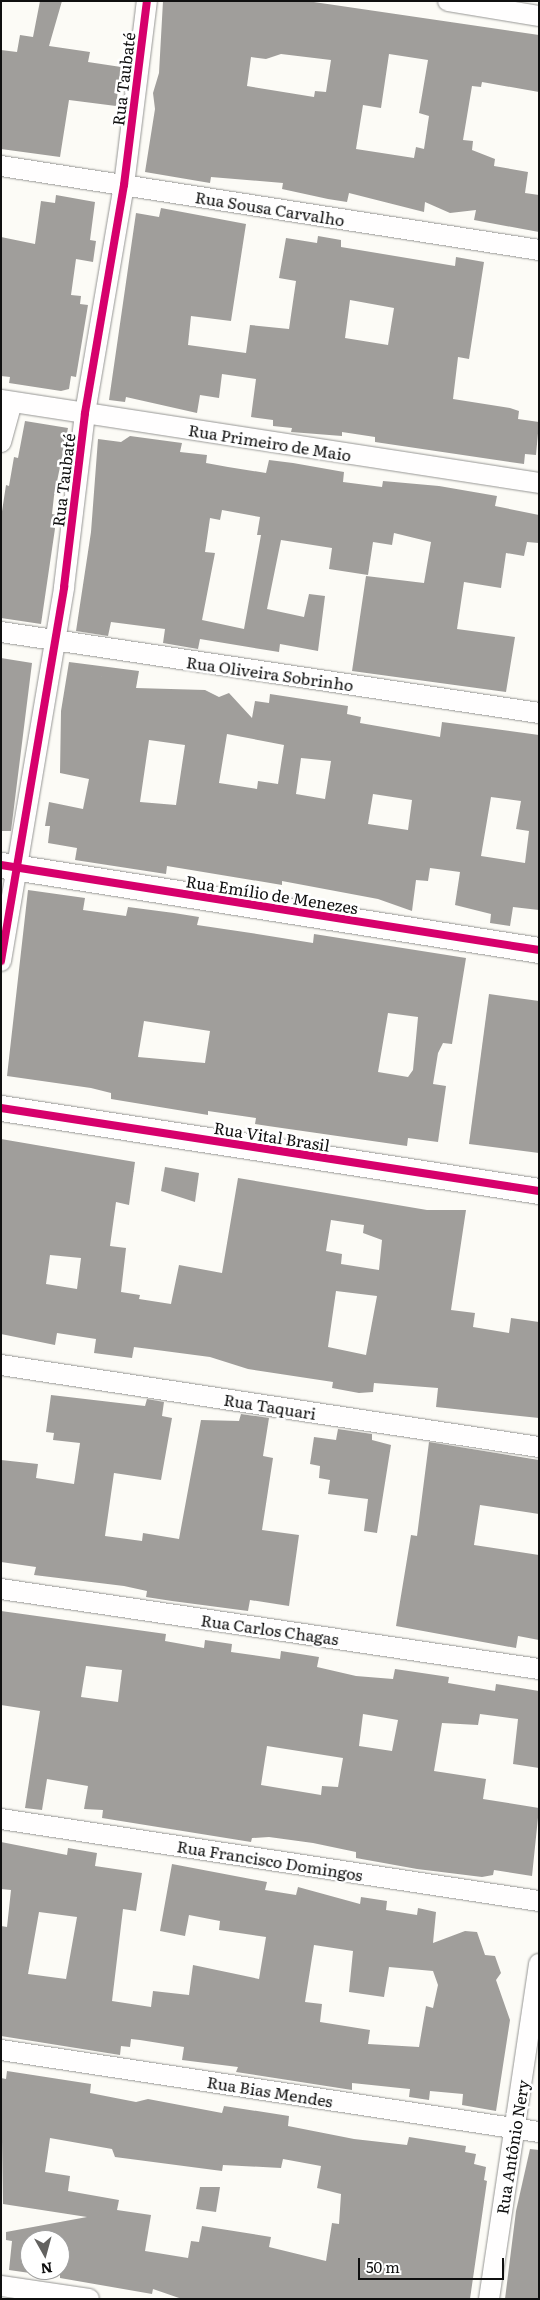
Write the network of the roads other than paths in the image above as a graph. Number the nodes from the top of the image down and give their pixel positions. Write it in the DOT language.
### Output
graph roads {
  1 [pos="147,1"];
  2 [pos="448,1"];
  3 [pos="539,16"];
  4 [pos="1,166"];
  5 [pos="124,185"];
  6 [pos="539,250"];
  7 [pos="7,401"];
  8 [pos="85,413"];
  9 [pos="1,442"];
  10 [pos="539,483"];
  11 [pos="1,632"];
  12 [pos="53,641"];
  13 [pos="539,713"];
  14 [pos="9,866"];
  15 [pos="539,950"];
  16 [pos="1,961"];
  17 [pos="1,1108"];
  18 [pos="539,1191"];
  19 [pos="1,1365"];
  20 [pos="539,1447"];
  21 [pos="1,1589"];
  22 [pos="539,1669"];
  23 [pos="1,1819"];
  24 [pos="539,1901"];
  25 [pos="539,1964"];
  26 [pos="1,2050"];
  27 [pos="516,2128"];
  28 [pos="539,2132"];
  29 [pos="1,2286"];
  30 [pos="89,2299"];
  31 [pos="489,2299"];
  1 -- 5 [label="street, Rua Taubaté"];
  2 -- 3 [label="street"];
  4 -- 5 [label="street, Rua Sousa Carvalho"];
  5 -- 6 [label="street, Rua Sousa Carvalho"];
  5 -- 8 [label="street, Rua Taubaté"];
  7 -- 8 [label="street, Rua Primeiro de Maio"];
  7 -- 9 [label="street"];
  8 -- 10 [label="street, Rua Primeiro de Maio"];
  8 -- 12 [label="street, Rua Taubaté"];
  11 -- 12 [label="street, Rua Oliveira Sobrinho"];
  12 -- 13 [label="street, Rua Oliveira Sobrinho"];
  12 -- 14 [label="street, Rua Taubaté"];
  14 -- 15 [label="street, Rua Emílio de Menezes"];
  14 -- 16 [label="street, Rua Taubaté"];
  17 -- 18 [label="street, Rua Vital Brasil"];
  19 -- 20 [label="street, Rua Taquari"];
  21 -- 22 [label="street, Rua Carlos Chagas"];
  23 -- 24 [label="street, Rua Francisco Domingos"];
  25 -- 27 [label="street, Rua Antônio Nery"];
  26 -- 27 [label="street, Rua Bias Mendes"];
  27 -- 28 [label="street, Rua Bias Mendes"];
  27 -- 31 [label="street, Rua Antônio Nery"];
  29 -- 30 [label="street"];
}
